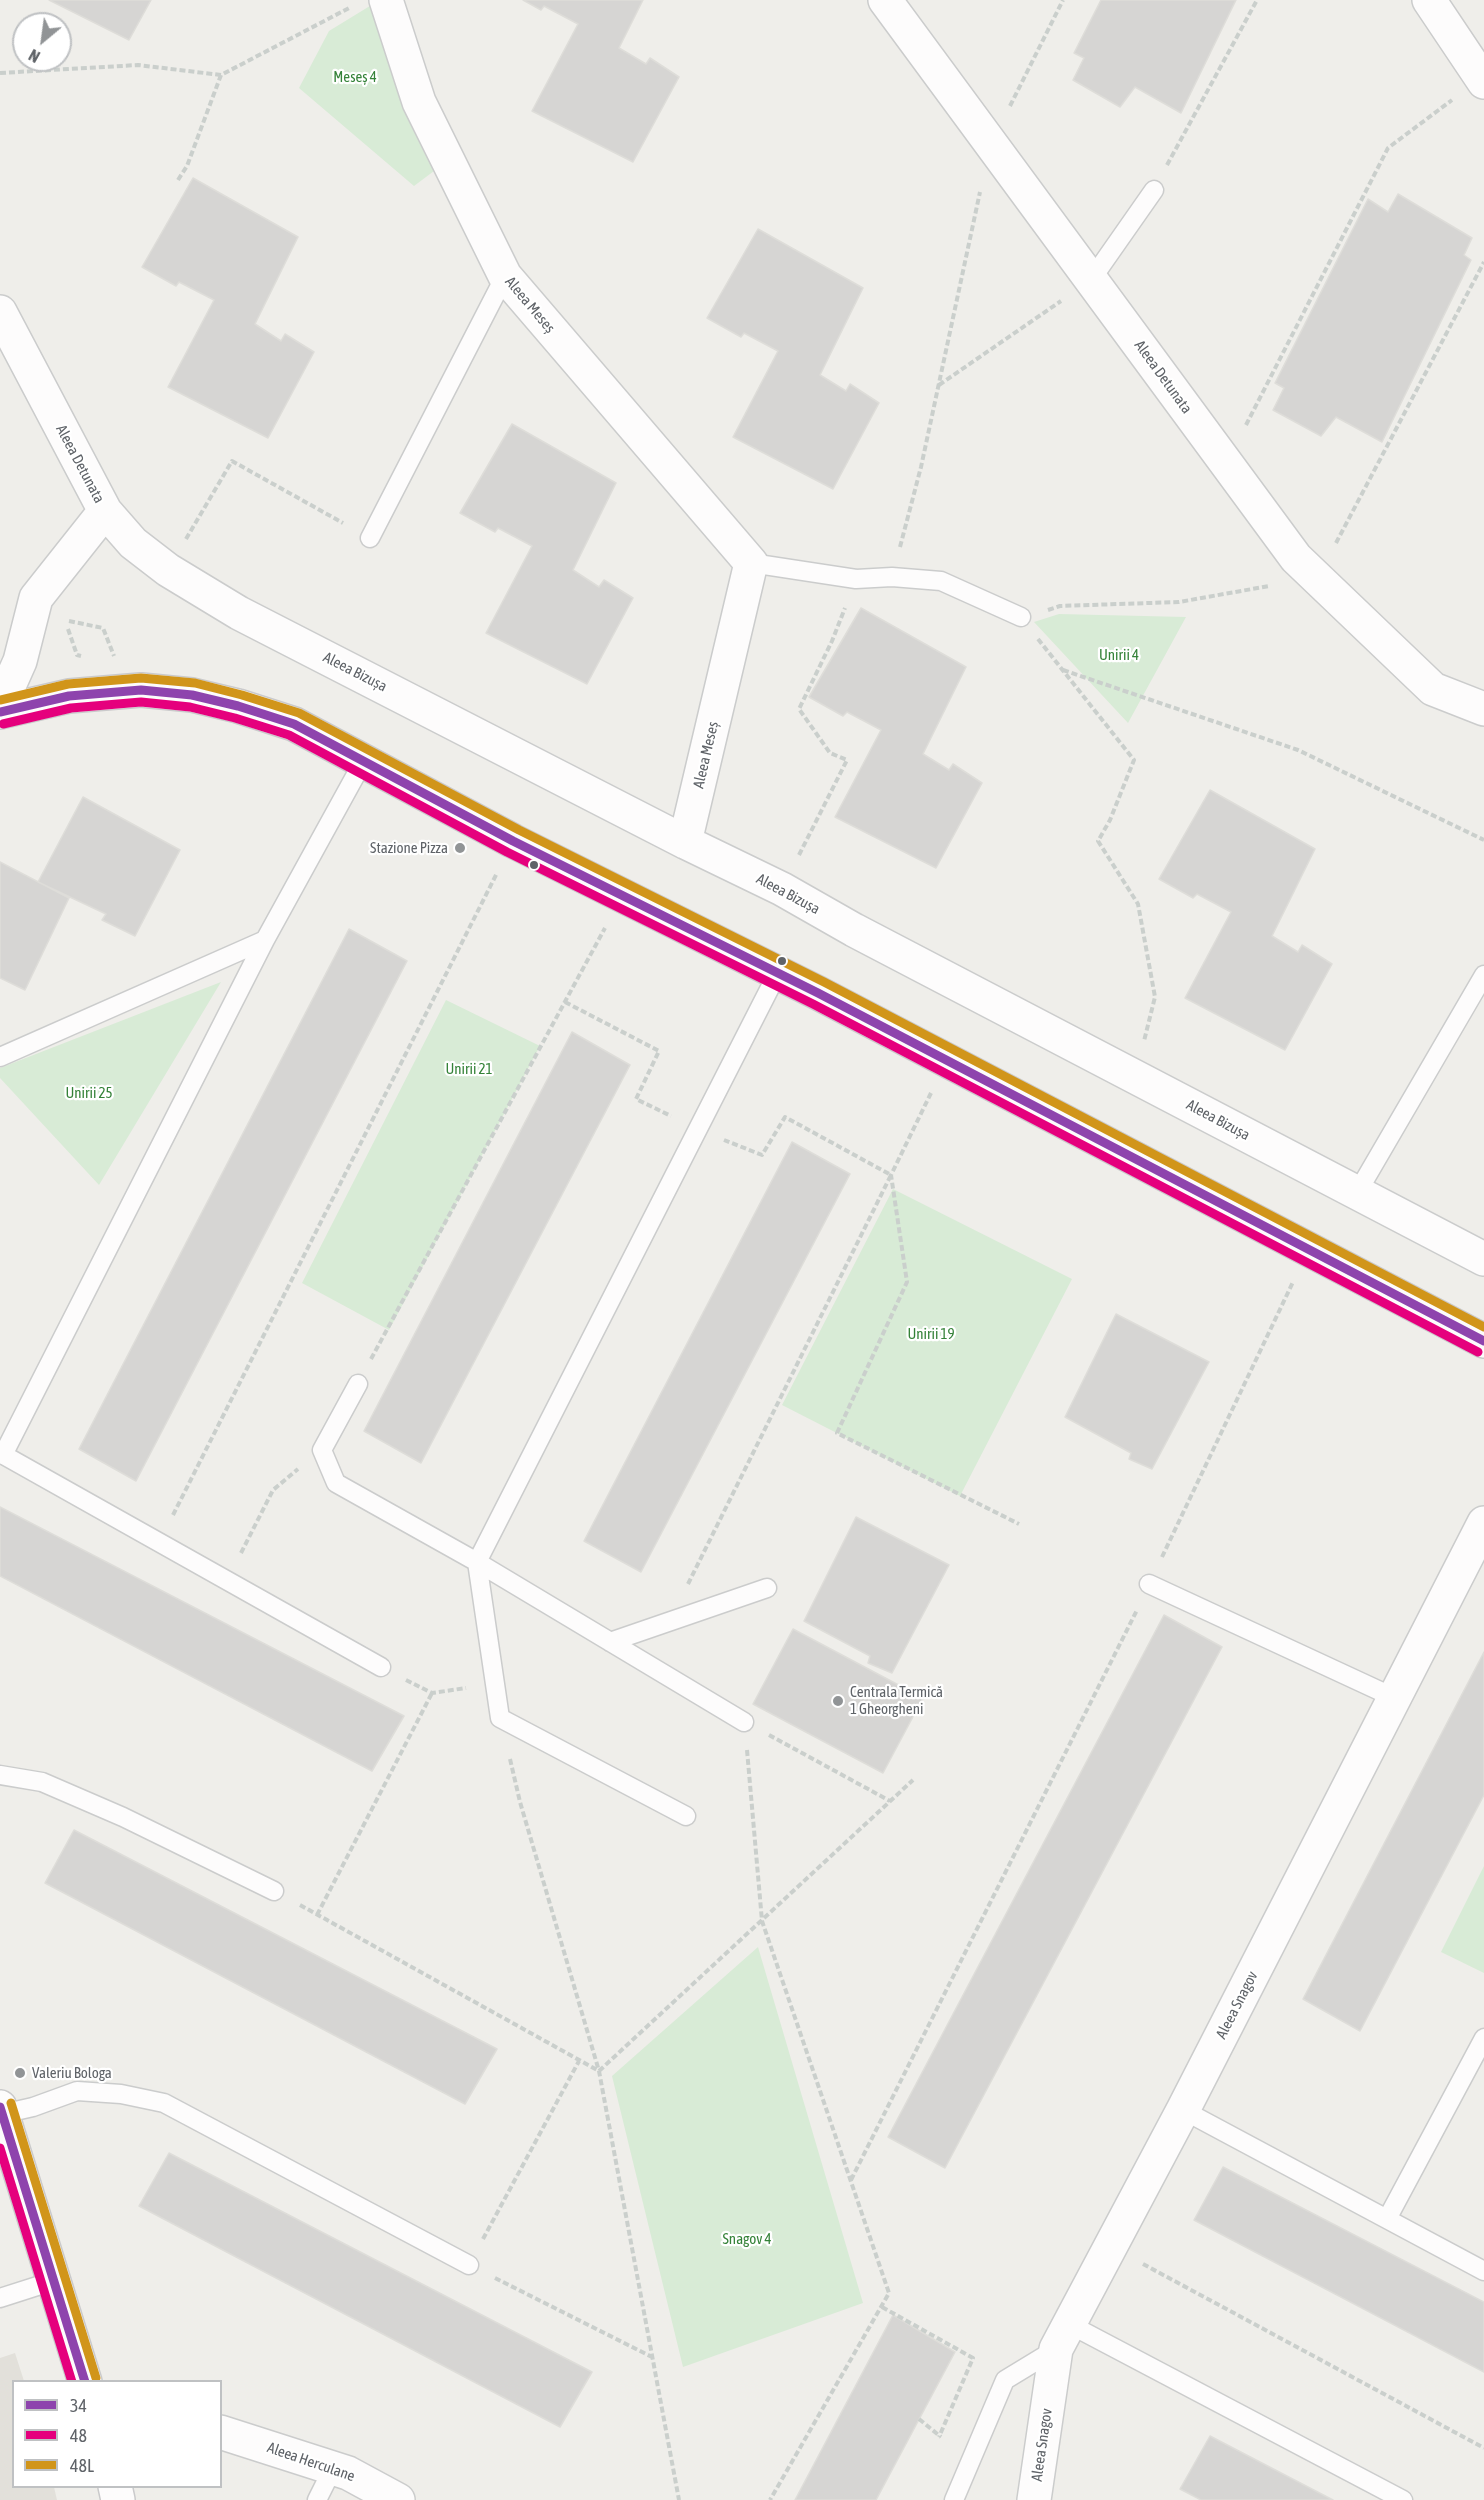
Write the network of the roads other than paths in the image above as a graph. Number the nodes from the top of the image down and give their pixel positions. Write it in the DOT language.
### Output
graph roads {
  1 [pos="885,0"];
  2 [pos="1429,0"];
  3 [pos="370,3"];
  4 [pos="1482,80"];
  5 [pos="1154,190"];
  6 [pos="505,276"];
  7 [pos="1092,280"];
  8 [pos="0,312"];
  9 [pos="105,511"];
  10 [pos="370,538"];
  11 [pos="751,563"];
  12 [pos="1021,617"];
  13 [pos="0,706"];
  14 [pos="1484,709"];
  15 [pos="0,712"];
  16 [pos="364,760"];
  17 [pos="686,842"];
  18 [pos="266,940"];
  19 [pos="777,974"];
  20 [pos="1484,975"];
  21 [pos="0,1057"];
  22 [pos="1357,1193"];
  23 [pos="1484,1259"];
  24 [pos="1484,1341"];
  25 [pos="358,1384"];
  26 [pos="2,1454"];
  27 [pos="1484,1523"];
  28 [pos="477,1562"];
  29 [pos="1149,1584"];
  30 [pos="767,1588"];
  31 [pos="610,1642"];
  32 [pos="381,1667"];
  33 [pos="1395,1698"];
  34 [pos="744,1722"];
  35 [pos="0,1775"];
  36 [pos="686,1816"];
  37 [pos="274,1891"];
  38 [pos="1484,2038"];
  39 [pos="1183,2110"];
  40 [pos="1,2111"];
  41 [pos="1387,2219"];
  42 [pos="469,2265"];
  43 [pos="1484,2271"];
  44 [pos="53,2281"];
  45 [pos="0,2298"];
  46 [pos="1063,2337"];
  47 [pos="84,2380"];
  48 [pos="222,2433"];
  49 [pos="333,2468"];
  50 [pos="317,2500"];
  51 [pos="399,2500"];
  52 [pos="954,2500"];
  53 [pos="1034,2500"];
  54 [pos="1403,2500"];
  1 -- 7 [label="street, Aleea Detunata"];
  2 -- 4 [label="street"];
  3 -- 6 [label="street, Aleea Meseș"];
  5 -- 7 [label="lane"];
  6 -- 10 [label="lane"];
  6 -- 11 [label="street, Aleea Meseș"];
  7 -- 14 [label="street, Aleea Detunata"];
  8 -- 9 [label="street, Aleea Detunata"];
  9 -- 13 [label="street, Aleea Detunata"];
  9 -- 17 [label="street, Aleea Bizușa"];
  11 -- 12 [label="lane"];
  11 -- 17 [label="street, Aleea Meseș"];
  15 -- 16 [label="street"];
  16 -- 18 [label="lane"];
  16 -- 19 [label="street"];
  17 -- 22 [label="street, Aleea Bizușa"];
  18 -- 21 [label="lane"];
  18 -- 26 [label="lane"];
  19 -- 24 [label="street"];
  19 -- 28 [label="lane"];
  20 -- 22 [label="lane"];
  22 -- 23 [label="street, Aleea Bizușa"];
  25 -- 28 [label="lane"];
  26 -- 32 [label="lane"];
  27 -- 33 [label="street, Aleea Snagov"];
  28 -- 31 [label="lane"];
  28 -- 36 [label="lane"];
  29 -- 33 [label="lane"];
  30 -- 31 [label="lane"];
  31 -- 34 [label="lane"];
  33 -- 39 [label="street, Aleea Snagov"];
  35 -- 37 [label="lane"];
  38 -- 41 [label="lane"];
  39 -- 41 [label="lane"];
  39 -- 46 [label="street, Aleea Snagov"];
  40 -- 42 [label="lane"];
  40 -- 44 [label="street"];
  41 -- 43 [label="lane"];
  44 -- 45 [label="lane"];
  44 -- 47 [label="street"];
  46 -- 52 [label="lane"];
  46 -- 53 [label="street, Aleea Snagov"];
  46 -- 54 [label="lane"];
  48 -- 49 [label="street, Aleea Herculane"];
  49 -- 50 [label="lane"];
  49 -- 51 [label="street, Aleea Herculane"];
}
